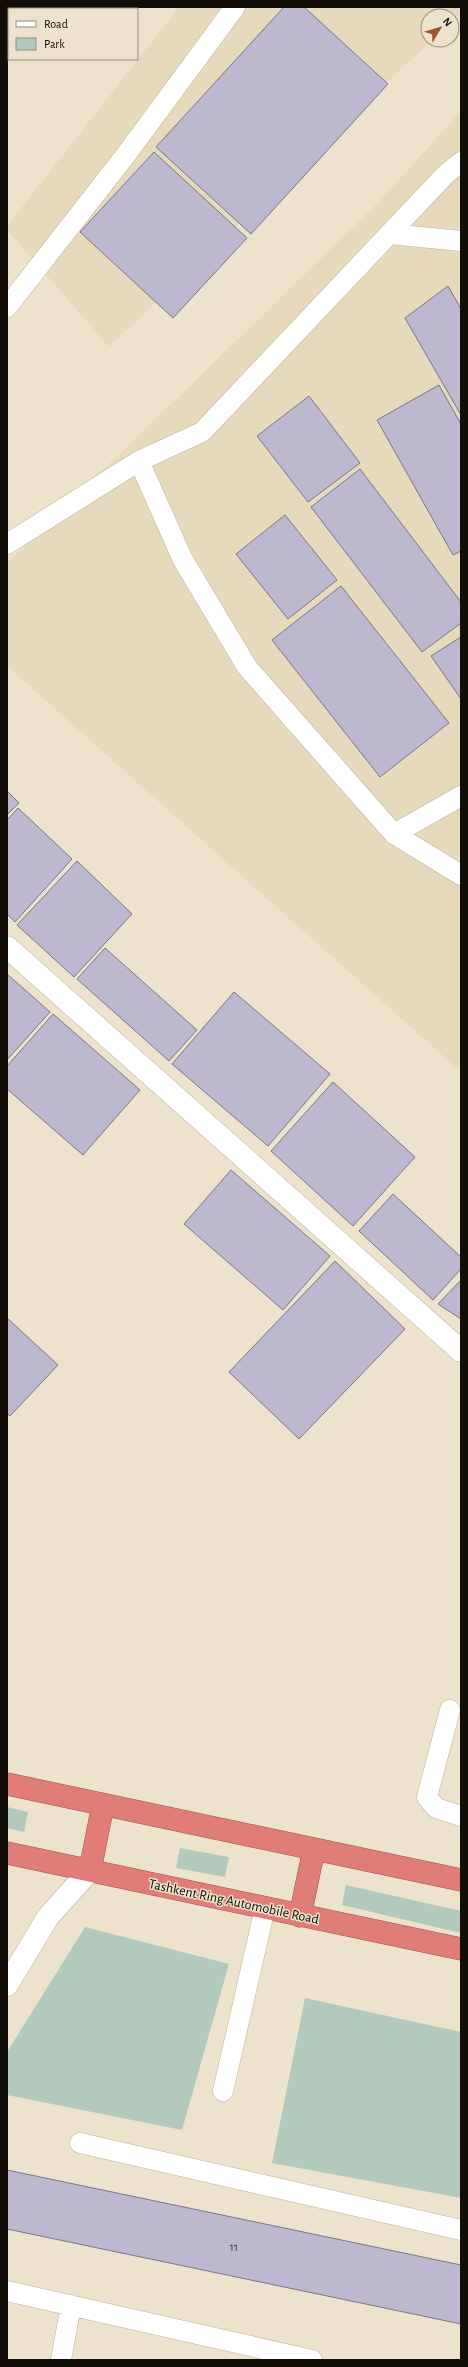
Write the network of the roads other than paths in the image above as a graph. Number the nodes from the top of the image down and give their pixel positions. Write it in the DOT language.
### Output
graph roads {
  1 [pos="228,9"];
  2 [pos="461,162"];
  3 [pos="390,234"];
  4 [pos="461,241"];
  5 [pos="7,307"];
  6 [pos="139,461"];
  7 [pos="7,544"];
  8 [pos="461,796"];
  9 [pos="394,834"];
  10 [pos="461,875"];
  11 [pos="7,947"];
  12 [pos="461,1351"];
  13 [pos="450,1710"];
  14 [pos="7,1784"];
  15 [pos="103,1805"];
  16 [pos="461,1816"];
  17 [pos="314,1849"];
  18 [pos="7,1853"];
  19 [pos="90,1870"];
  20 [pos="461,1880"];
  21 [pos="265,1908"];
  22 [pos="300,1916"];
  23 [pos="461,1949"];
  24 [pos="7,1985"];
  25 [pos="223,2091"];
  26 [pos="80,2143"];
  27 [pos="461,2230"];
  28 [pos="7,2291"];
  29 [pos="71,2306"];
  30 [pos="285,2357"];
  31 [pos="61,2360"];
  32 [pos="312,2360"];
  1 -- 5 [label="lane"];
  2 -- 3 [label="lane"];
  3 -- 4 [label="lane"];
  3 -- 6 [label="lane"];
  6 -- 7 [label="lane"];
  6 -- 9 [label="lane"];
  8 -- 9 [label="lane"];
  9 -- 10 [label="lane"];
  11 -- 12 [label="street"];
  13 -- 16 [label="lane"];
  14 -- 15 [label="highway"];
  15 -- 17 [label="highway"];
  15 -- 19 [label="highway"];
  17 -- 20 [label="highway"];
  17 -- 22 [label="highway"];
  18 -- 19 [label="highway, Tashkent Ring Automobile Road"];
  19 -- 21 [label="highway, Tashkent Ring Automobile Road"];
  19 -- 24 [label="street"];
  21 -- 22 [label="highway, Tashkent Ring Automobile Road"];
  21 -- 25 [label="lane"];
  22 -- 23 [label="highway, Tashkent Ring Automobile Road"];
  26 -- 27 [label="lane"];
  28 -- 29 [label="lane"];
  29 -- 30 [label="lane"];
  29 -- 31 [label="lane"];
  30 -- 32 [label="lane"];
}
